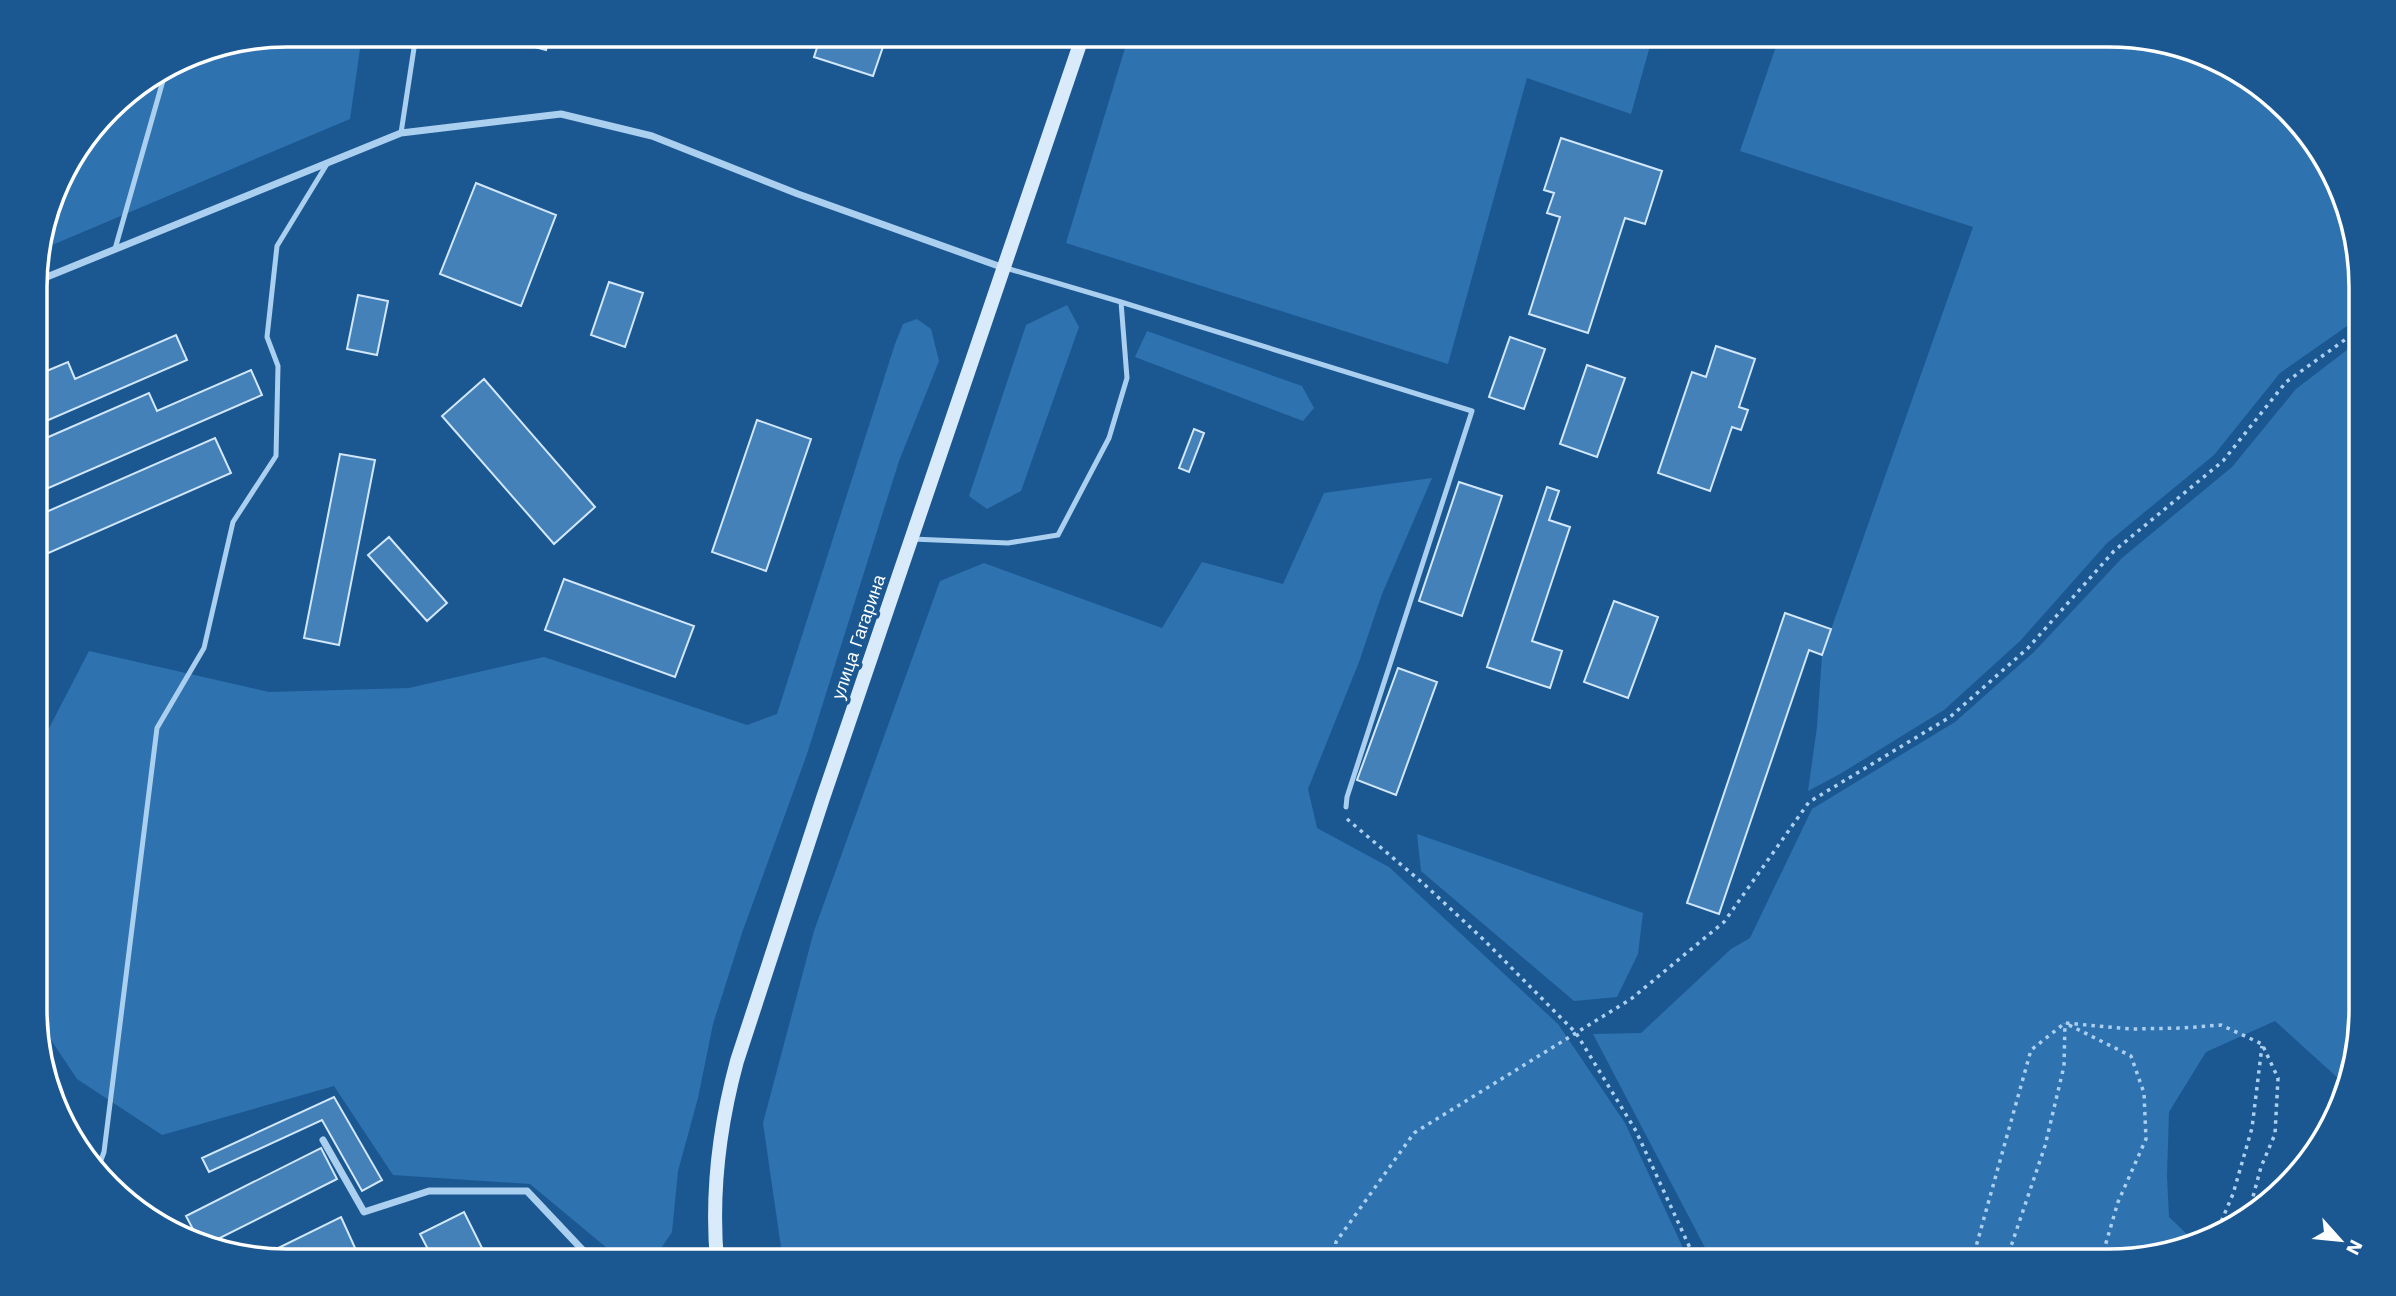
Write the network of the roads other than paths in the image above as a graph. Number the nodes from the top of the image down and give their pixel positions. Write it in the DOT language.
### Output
graph roads {
  1 [pos="414,47"];
  2 [pos="1079,47"];
  3 [pos="162,83"];
  4 [pos="401,133"];
  5 [pos="328,163"];
  6 [pos="115,249"];
  7 [pos="1004,268"];
  8 [pos="48,276"];
  9 [pos="1121,302"];
  10 [pos="912,539"];
  11 [pos="1346,807"];
  12 [pos="323,1140"];
  13 [pos="101,1159"];
  14 [pos="582,1249"];
  15 [pos="717,1249"];
  1 -- 4 [label="lane"];
  2 -- 7 [label="main road, улица Гагарина"];
  3 -- 6 [label="lane"];
  4 -- 5 [label="street"];
  4 -- 7 [label="street"];
  5 -- 6 [label="street"];
  5 -- 13 [label="lane"];
  6 -- 8 [label="street"];
  7 -- 9 [label="lane"];
  7 -- 10 [label="main road, улица Гагарина"];
  9 -- 10 [label="lane"];
  9 -- 11 [label="lane"];
  10 -- 15 [label="main road, улица Гагарина"];
  12 -- 14 [label="street"];
}
